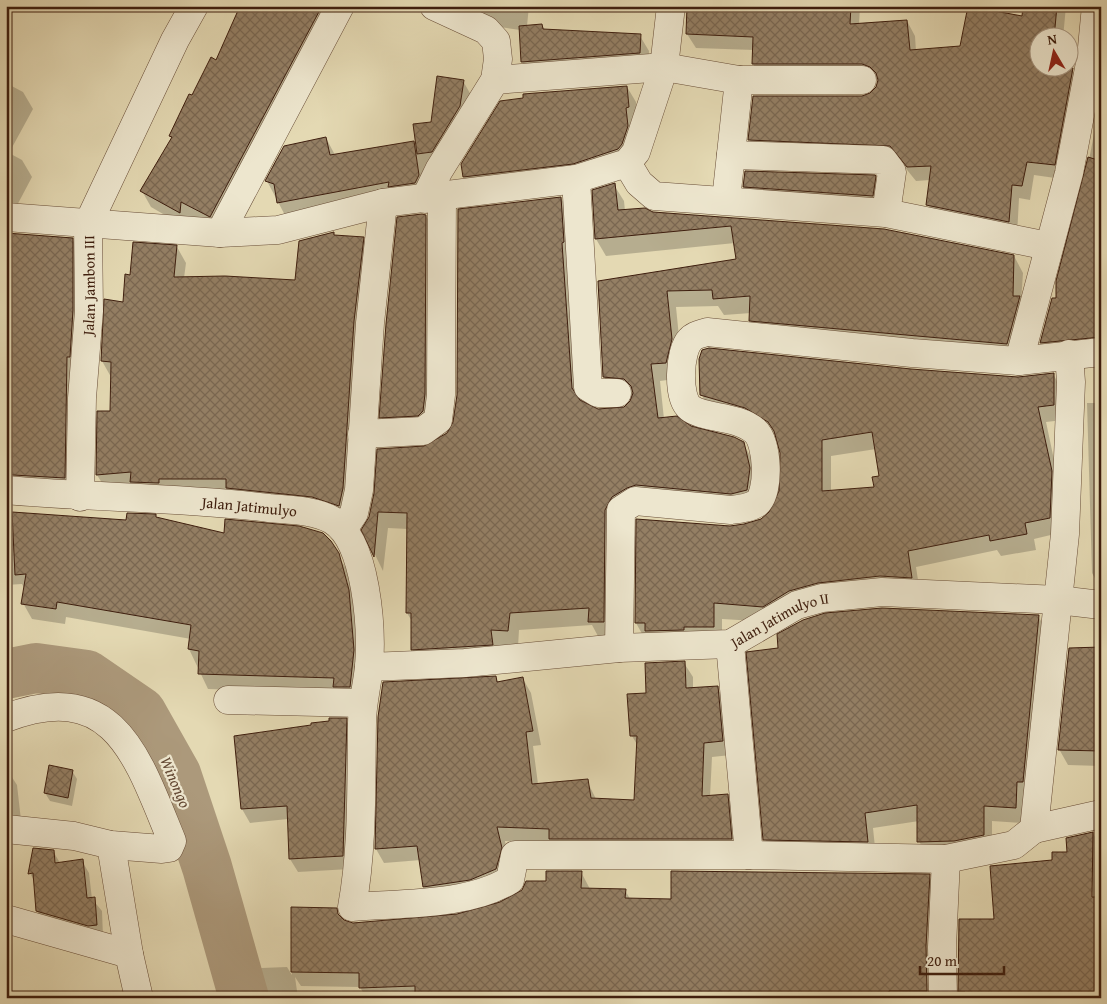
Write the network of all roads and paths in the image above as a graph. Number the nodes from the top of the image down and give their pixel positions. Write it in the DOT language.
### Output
graph roads {
  1 [pos="194,6"];
  2 [pos="340,6"];
  3 [pos="434,6"];
  4 [pos="671,6"];
  5 [pos="1096,6"];
  6 [pos="664,67"];
  7 [pos="495,80"];
  8 [pos="739,80"];
  9 [pos="862,80"];
  10 [pos="731,155"];
  11 [pos="627,163"];
  12 [pos="576,179"];
  13 [pos="434,198"];
  14 [pos="726,200"];
  15 [pos="383,203"];
  16 [pos="886,213"];
  17 [pos="6,218"];
  18 [pos="88,224"];
  19 [pos="220,234"];
  20 [pos="1048,246"];
  21 [pos="1101,352"];
  22 [pos="1069,354"];
  23 [pos="1019,361"];
  24 [pos="617,393"];
  25 [pos="362,434"];
  26 [pos="6,490"];
  27 [pos="80,496"];
  28 [pos="344,528"];
  29 [pos="1058,600"];
  30 [pos="1101,605"];
  31 [pos="730,644"];
  32 [pos="619,648"];
  33 [pos="369,667"];
  34 [pos="228,700"];
  35 [pos="362,703"];
  36 [pos="6,718"];
  37 [pos="1101,814"];
  38 [pos="6,829"];
  39 [pos="1034,829"];
  40 [pos="111,845"];
  41 [pos="749,854"];
  42 [pos="946,859"];
  43 [pos="6,919"];
  44 [pos="129,954"];
  45 [pos="139,998"];
  46 [pos="943,998"];
  1 -- 18 [label="street, Jalan Jambon III"];
  2 -- 19 [label="street"];
  3 -- 7 [label="street"];
  4 -- 6 [label="street"];
  5 -- 20 [label="street"];
  6 -- 7 [label="street"];
  6 -- 8 [label="street"];
  6 -- 11 [label="street"];
  7 -- 13 [label="street"];
  8 -- 9 [label="street"];
  8 -- 10 [label="street"];
  10 -- 14 [label="street"];
  10 -- 16 [label="street"];
  11 -- 12 [label="street"];
  11 -- 14 [label="street"];
  12 -- 13 [label="street"];
  12 -- 24 [label="street"];
  13 -- 15 [label="street"];
  13 -- 25 [label="street"];
  14 -- 16 [label="street"];
  15 -- 19 [label="street"];
  15 -- 25 [label="street"];
  16 -- 20 [label="street"];
  17 -- 18 [label="street"];
  18 -- 19 [label="street"];
  18 -- 27 [label="street, Jalan Jambon III"];
  20 -- 23 [label="street"];
  21 -- 22 [label="street"];
  22 -- 23 [label="street"];
  22 -- 29 [label="street"];
  23 -- 32 [label="street"];
  25 -- 28 [label="street"];
  26 -- 27 [label="street, Jalan Jatimulyo"];
  27 -- 28 [label="street, Jalan Jatimulyo"];
  28 -- 33 [label="street"];
  29 -- 30 [label="street, Jalan Jatimulyo II"];
  29 -- 31 [label="street, Jalan Jatimulyo II"];
  29 -- 39 [label="street"];
  31 -- 32 [label="street, Jalan Jatimulyo II"];
  31 -- 41 [label="street"];
  32 -- 33 [label="street, Jalan Jatimulyo II"];
  33 -- 35 [label="street"];
  34 -- 35 [label="street"];
  35 -- 41 [label="street"];
  36 -- 40 [label="street"];
  37 -- 39 [label="street"];
  38 -- 40 [label="street"];
  39 -- 42 [label="street"];
  40 -- 44 [label="street"];
  41 -- 42 [label="street"];
  42 -- 46 [label="street"];
  43 -- 44 [label="street"];
  44 -- 45 [label="street"];
}
